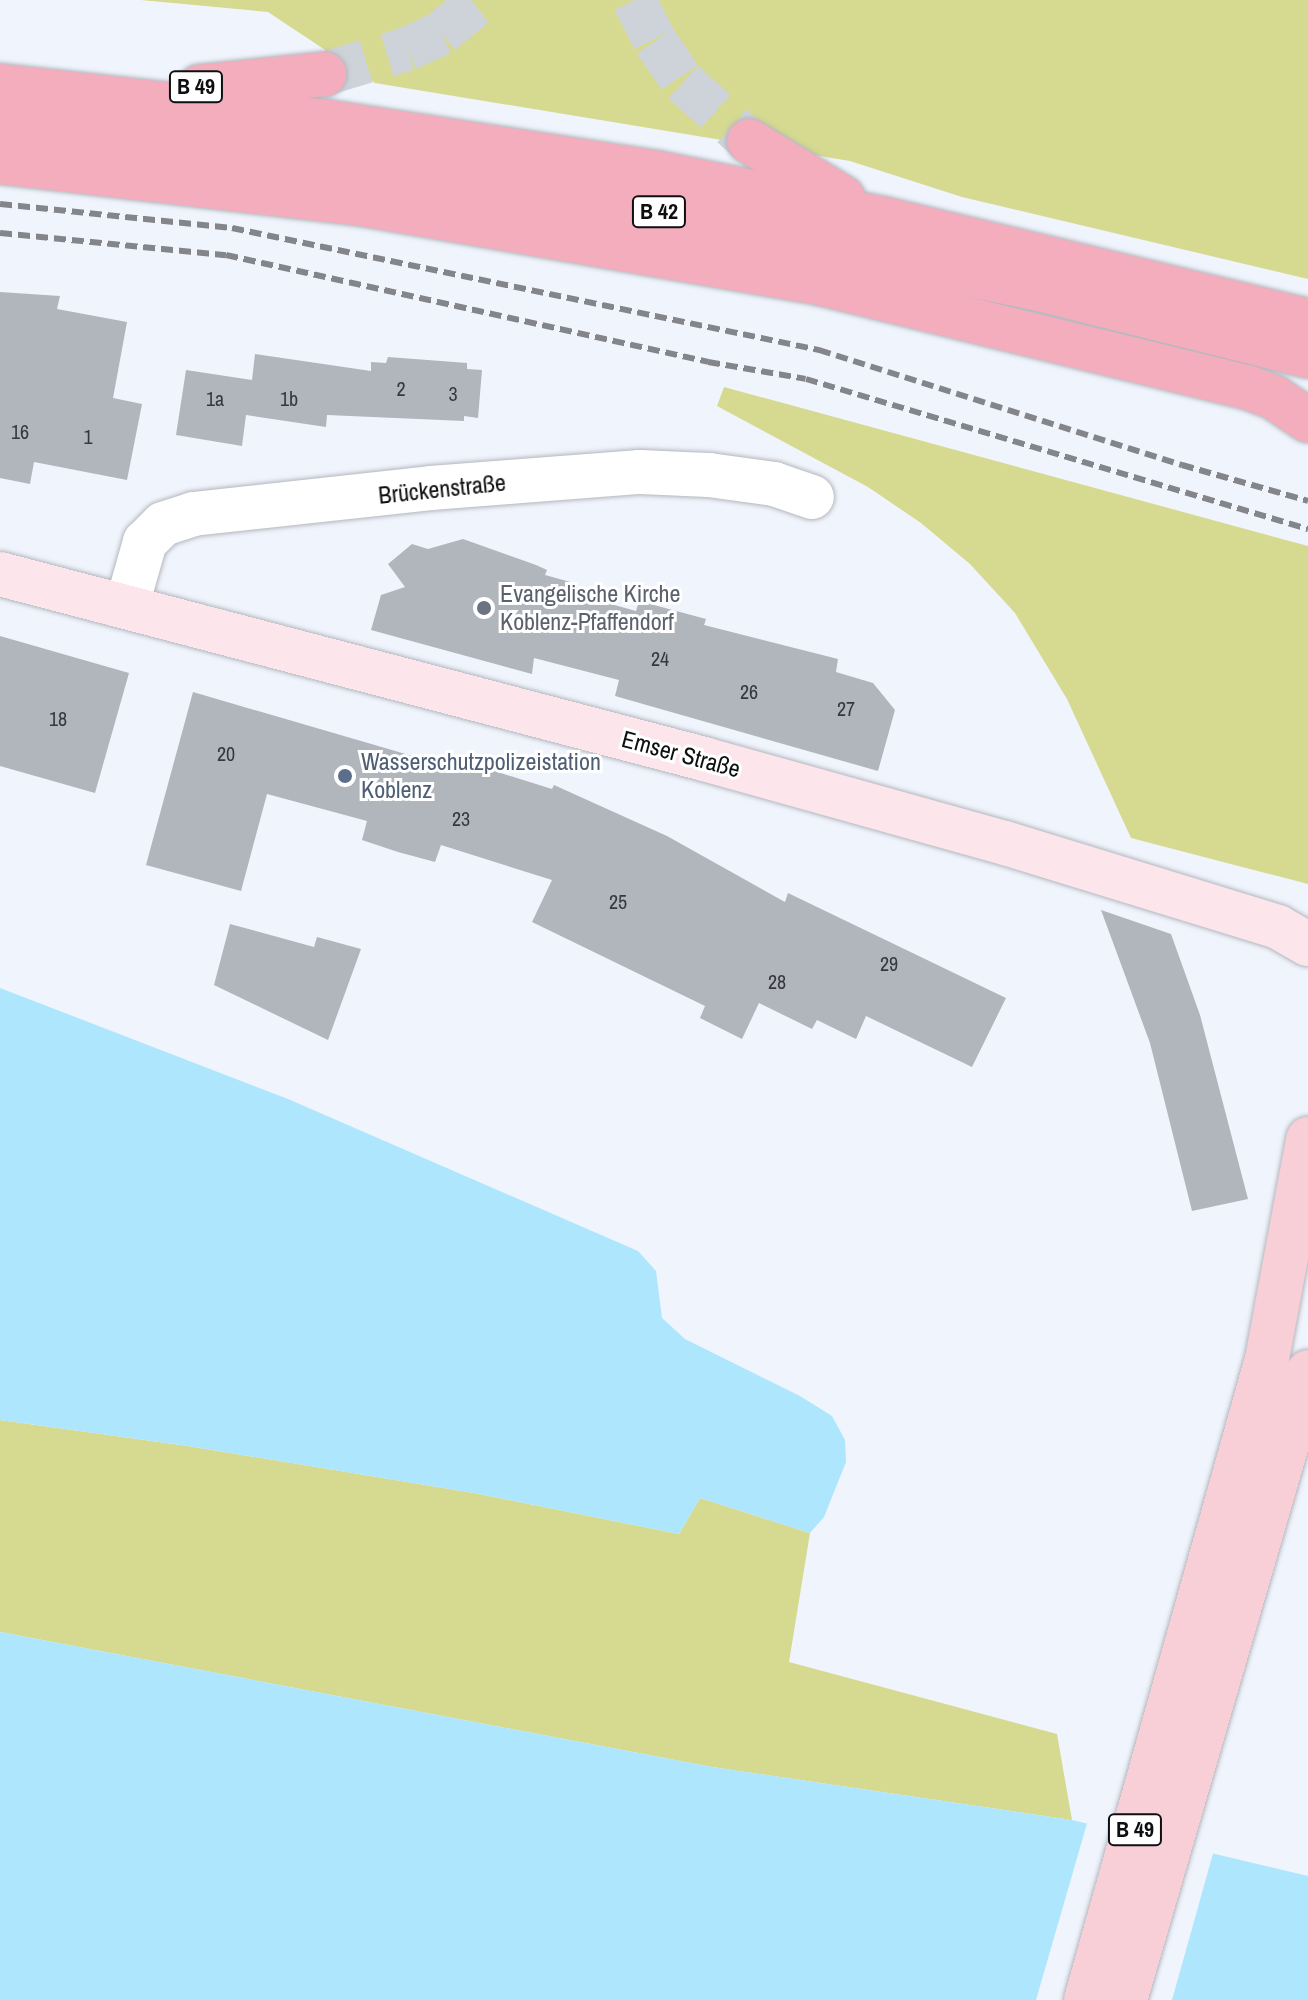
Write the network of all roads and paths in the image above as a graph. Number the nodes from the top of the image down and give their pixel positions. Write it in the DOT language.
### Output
graph roads {
  1 [pos="324,74"];
  2 [pos="0,86"];
  3 [pos="68,92"];
  4 [pos="0,120"];
  5 [pos="749,141"];
  6 [pos="0,162"];
  7 [pos="884,219"];
  8 [pos="1308,321"];
  9 [pos="1308,356"];
  10 [pos="1308,420"];
  11 [pos="812,497"];
  12 [pos="0,574"];
  13 [pos="127,605"];
  14 [pos="1308,944"];
  15 [pos="1308,1139"];
  16 [pos="1308,1372"];
  17 [pos="1308,1488"];
  18 [pos="1261,1533"];
  19 [pos="1202,1666"];
  20 [pos="1086,2000"];
  21 [pos="1125,2000"];
  1 -- 3 [label="highway, B 49"];
  2 -- 3 [label="highway, B 42"];
  3 -- 7 [label="highway, B 42"];
  4 -- 9 [label="highway, B 42"];
  5 -- 7 [label="highway"];
  6 -- 10 [label="highway"];
  7 -- 8 [label="highway, B 42"];
  11 -- 13 [label="street, Brückenstraße"];
  12 -- 13 [label="street, Emser Straße"];
  13 -- 14 [label="street, Emser Straße"];
  15 -- 19 [label="main road, B 49"];
  16 -- 18 [label="main road, B 49"];
  17 -- 18 [label="main road, B 49"];
  18 -- 19 [label="main road, B 49"];
  19 -- 20 [label="main road, B 49"];
  19 -- 21 [label="main road, B 49"];
}
